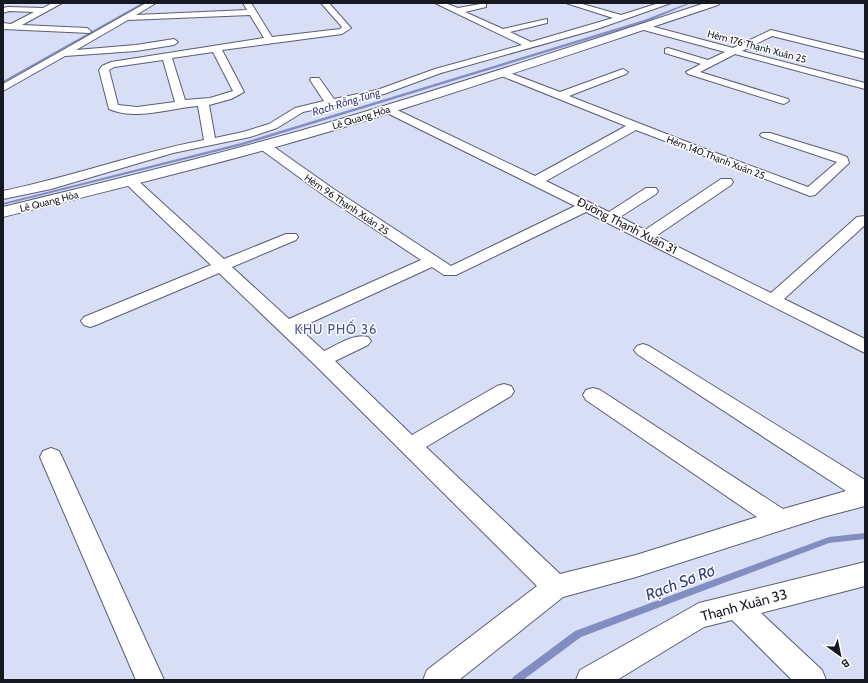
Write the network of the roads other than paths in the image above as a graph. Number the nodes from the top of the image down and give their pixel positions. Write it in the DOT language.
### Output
graph roads {
  1 [pos="58,3"];
  2 [pos="138,3"];
  3 [pos="152,3"];
  4 [pos="247,3"];
  5 [pos="325,3"];
  6 [pos="439,3"];
  7 [pos="570,3"];
  8 [pos="667,3"];
  9 [pos="483,5"];
  10 [pos="709,6"];
  11 [pos="44,10"];
  12 [pos="3,11"];
  13 [pos="457,11"];
  14 [pos="253,12"];
  15 [pos="3,17"];
  16 [pos="622,18"];
  17 [pos="28,19"];
  18 [pos="118,19"];
  19 [pos="544,21"];
  20 [pos="3,26"];
  21 [pos="12,26"];
  22 [pos="643,27"];
  23 [pos="3,31"];
  24 [pos="87,31"];
  25 [pos="502,32"];
  26 [pos="269,40"];
  27 [pos="185,41"];
  28 [pos="530,45"];
  29 [pos="216,48"];
  30 [pos="734,51"];
  31 [pos="668,52"];
  32 [pos="61,54"];
  33 [pos="167,56"];
  34 [pos="865,56"];
  35 [pos="709,63"];
  36 [pos="623,72"];
  37 [pos="502,73"];
  38 [pos="3,78"];
  39 [pos="315,80"];
  40 [pos="863,84"];
  41 [pos="3,88"];
  42 [pos="560,96"];
  43 [pos="389,101"];
  44 [pos="784,101"];
  45 [pos="203,102"];
  46 [pos="331,103"];
  47 [pos="185,104"];
  48 [pos="635,126"];
  49 [pos="766,134"];
  50 [pos="210,143"];
  51 [pos="263,145"];
  52 [pos="130,181"];
  53 [pos="536,181"];
  54 [pos="726,182"];
  55 [pos="651,191"];
  56 [pos="3,195"];
  57 [pos="586,206"];
  58 [pos="3,212"];
  59 [pos="609,218"];
  60 [pos="862,220"];
  61 [pos="646,236"];
  62 [pos="292,237"];
  63 [pos="432,261"];
  64 [pos="221,266"];
  65 [pos="773,300"];
  66 [pos="90,321"];
  67 [pos="287,327"];
  68 [pos="362,341"];
  69 [pos="865,347"];
  70 [pos="643,350"];
  71 [pos="322,360"];
  72 [pos="504,391"];
  73 [pos="593,395"];
  74 [pos="410,446"];
  75 [pos="51,457"];
  76 [pos="865,492"];
  77 [pos="865,496"];
  78 [pos="780,520"];
  79 [pos="865,574"];
  80 [pos="556,587"];
  81 [pos="736,606"];
  82 [pos="150,680"];
  83 [pos="437,680"];
  84 [pos="590,680"];
  85 [pos="812,680"];
  1 -- 11 [label="street"];
  2 -- 18 [label="street"];
  3 -- 18 [label="street"];
  4 -- 14 [label="street"];
  5 -- 26 [label="street"];
  6 -- 13 [label="street"];
  7 -- 16 [label="street"];
  8 -- 16 [label="street"];
  9 -- 13 [label="street"];
  10 -- 22 [label="street, Lê Quang Hòa"];
  11 -- 12 [label="street"];
  11 -- 17 [label="street"];
  13 -- 25 [label="street"];
  14 -- 18 [label="street"];
  14 -- 26 [label="street"];
  15 -- 17 [label="street"];
  16 -- 28 [label="street"];
  17 -- 21 [label="street"];
  18 -- 24 [label="street"];
  18 -- 32 [label="street"];
  19 -- 25 [label="street"];
  20 -- 21 [label="street"];
  21 -- 23 [label="street"];
  21 -- 24 [label="street"];
  22 -- 30 [label="street, Hẻm 176 Thạnh Xuân 25"];
  22 -- 37 [label="street, Lê Quang Hòa"];
  24 -- 38 [label="street"];
  25 -- 28 [label="street"];
  26 -- 29 [label="street"];
  27 -- 32 [label="street"];
  28 -- 43 [label="street"];
  29 -- 33 [label="street"];
  29 -- 45 [label="street"];
  30 -- 34 [label="street"];
  30 -- 35 [label="street"];
  30 -- 40 [label="street, Hẻm 176 Thạnh Xuân 25"];
  31 -- 35 [label="street"];
  32 -- 41 [label="street"];
  33 -- 47 [label="street"];
  33 -- 47 [label="street"];
  35 -- 44 [label="street"];
  36 -- 42 [label="street"];
  37 -- 42 [label="street, Hẻm 140 Thạnh Xuân 25"];
  37 -- 43 [label="street, Lê Quang Hòa"];
  39 -- 46 [label="street"];
  42 -- 48 [label="street, Hẻm 140 Thạnh Xuân 25"];
  43 -- 46 [label="street"];
  43 -- 51 [label="street, Lê Quang Hòa"];
  43 -- 53 [label="street, Đường Thạnh Xuân 31"];
  45 -- 47 [label="street"];
  45 -- 50 [label="street"];
  46 -- 50 [label="street"];
  48 -- 49 [label="street, Hẻm 140 Thạnh Xuân 25"];
  48 -- 53 [label="street"];
  50 -- 56 [label="street"];
  51 -- 52 [label="street, Lê Quang Hòa"];
  51 -- 63 [label="street, Hẻm 96 Thạnh Xuân 25"];
  52 -- 58 [label="street, Lê Quang Hòa"];
  52 -- 64 [label="street"];
  53 -- 57 [label="street, Đường Thạnh Xuân 31"];
  54 -- 61 [label="street"];
  55 -- 59 [label="street"];
  57 -- 59 [label="street, Đường Thạnh Xuân 31"];
  57 -- 63 [label="street, Hẻm 96 Thạnh Xuân 25"];
  59 -- 61 [label="street, Đường Thạnh Xuân 31"];
  60 -- 65 [label="street"];
  61 -- 65 [label="street, Đường Thạnh Xuân 31"];
  62 -- 64 [label="street"];
  63 -- 67 [label="street"];
  64 -- 66 [label="street"];
  64 -- 67 [label="street"];
  65 -- 69 [label="street, Đường Thạnh Xuân 31"];
  67 -- 71 [label="street"];
  68 -- 71 [label="street"];
  70 -- 76 [label="street"];
  71 -- 74 [label="street"];
  72 -- 74 [label="street"];
  73 -- 78 [label="street"];
  74 -- 80 [label="street"];
  75 -- 82 [label="street"];
  77 -- 78 [label="street"];
  78 -- 80 [label="street"];
  79 -- 81 [label="street, Thạnh Xuân 33"];
  80 -- 83 [label="street"];
  81 -- 84 [label="street, Thạnh Xuân 33"];
  81 -- 85 [label="street"];
}
